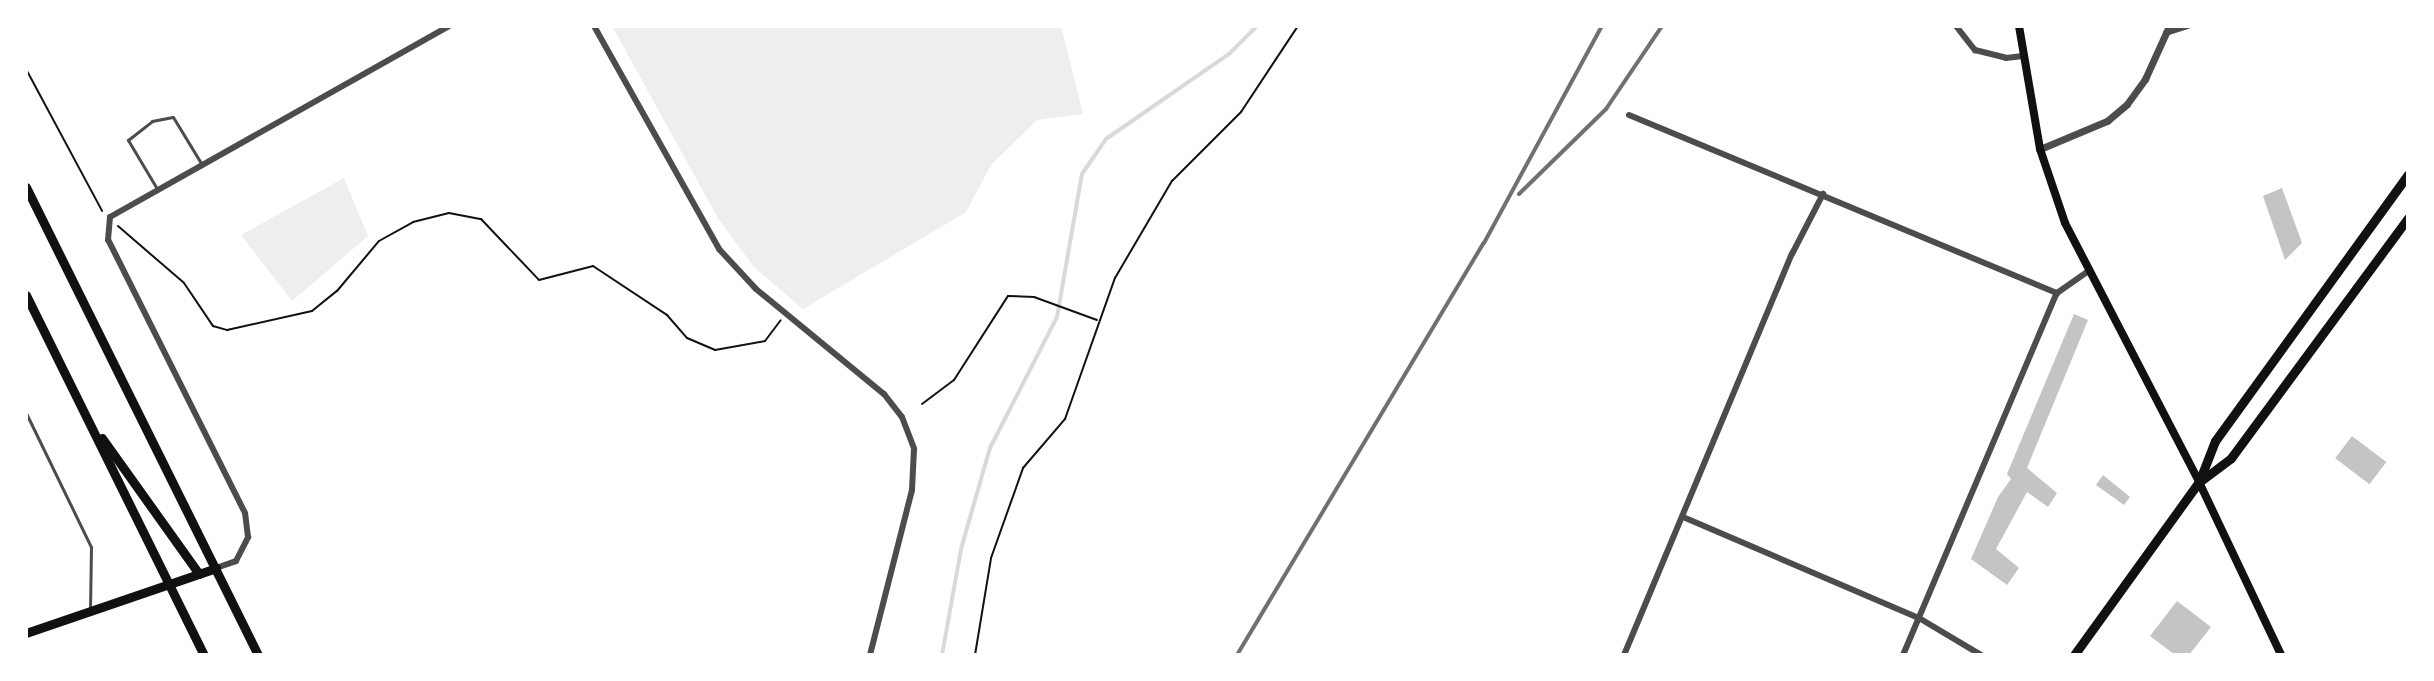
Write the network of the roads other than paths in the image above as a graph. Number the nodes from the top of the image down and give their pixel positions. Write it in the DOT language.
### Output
graph roads {
  1 [pos="449,26"];
  2 [pos="594,26"];
  3 [pos="1956,26"];
  4 [pos="2019,26"];
  5 [pos="2188,26"];
  6 [pos="2167,30"];
  7 [pos="2023,56"];
  8 [pos="1629,115"];
  9 [pos="2040,149"];
  10 [pos="201,163"];
  11 [pos="2408,174"];
  12 [pos="26,187"];
  13 [pos="156,187"];
  14 [pos="1823,194"];
  15 [pos="2408,218"];
  16 [pos="2088,271"];
  17 [pos="2057,293"];
  18 [pos="26,295"];
  19 [pos="26,413"];
  20 [pos="88,420"];
  21 [pos="2199,482"];
  22 [pos="1683,517"];
  23 [pos="216,568"];
  24 [pos="199,574"];
  25 [pos="169,586"];
  26 [pos="90,613"];
  27 [pos="1919,618"];
  28 [pos="26,633"];
  29 [pos="204,655"];
  30 [pos="258,655"];
  31 [pos="870,655"];
  32 [pos="1624,655"];
  33 [pos="1903,655"];
  34 [pos="1981,655"];
  35 [pos="2074,655"];
  36 [pos="2281,655"];
  1 -- 10 [label="street"];
  2 -- 31 [label="street"];
  3 -- 7 [label="street"];
  4 -- 7 [label="main road"];
  5 -- 6 [label="street"];
  6 -- 9 [label="street"];
  7 -- 9 [label="main road"];
  8 -- 14 [label="street"];
  9 -- 16 [label="main road"];
  10 -- 13 [label="street"];
  10 -- 13 [label="lane"];
  11 -- 21 [label="main road"];
  12 -- 23 [label="main road"];
  13 -- 23 [label="street"];
  14 -- 17 [label="street"];
  14 -- 22 [label="street"];
  15 -- 21 [label="main road"];
  16 -- 17 [label="street"];
  16 -- 21 [label="main road"];
  17 -- 27 [label="street"];
  18 -- 20 [label="main road"];
  19 -- 26 [label="lane"];
  20 -- 24 [label="main road"];
  20 -- 25 [label="main road"];
  21 -- 35 [label="main road"];
  21 -- 36 [label="main road"];
  22 -- 27 [label="street"];
  22 -- 32 [label="street"];
  23 -- 24 [label="main road"];
  23 -- 30 [label="main road"];
  24 -- 25 [label="main road"];
  25 -- 26 [label="main road"];
  25 -- 29 [label="main road"];
  26 -- 28 [label="main road"];
  27 -- 33 [label="street"];
  27 -- 34 [label="street"];
}
